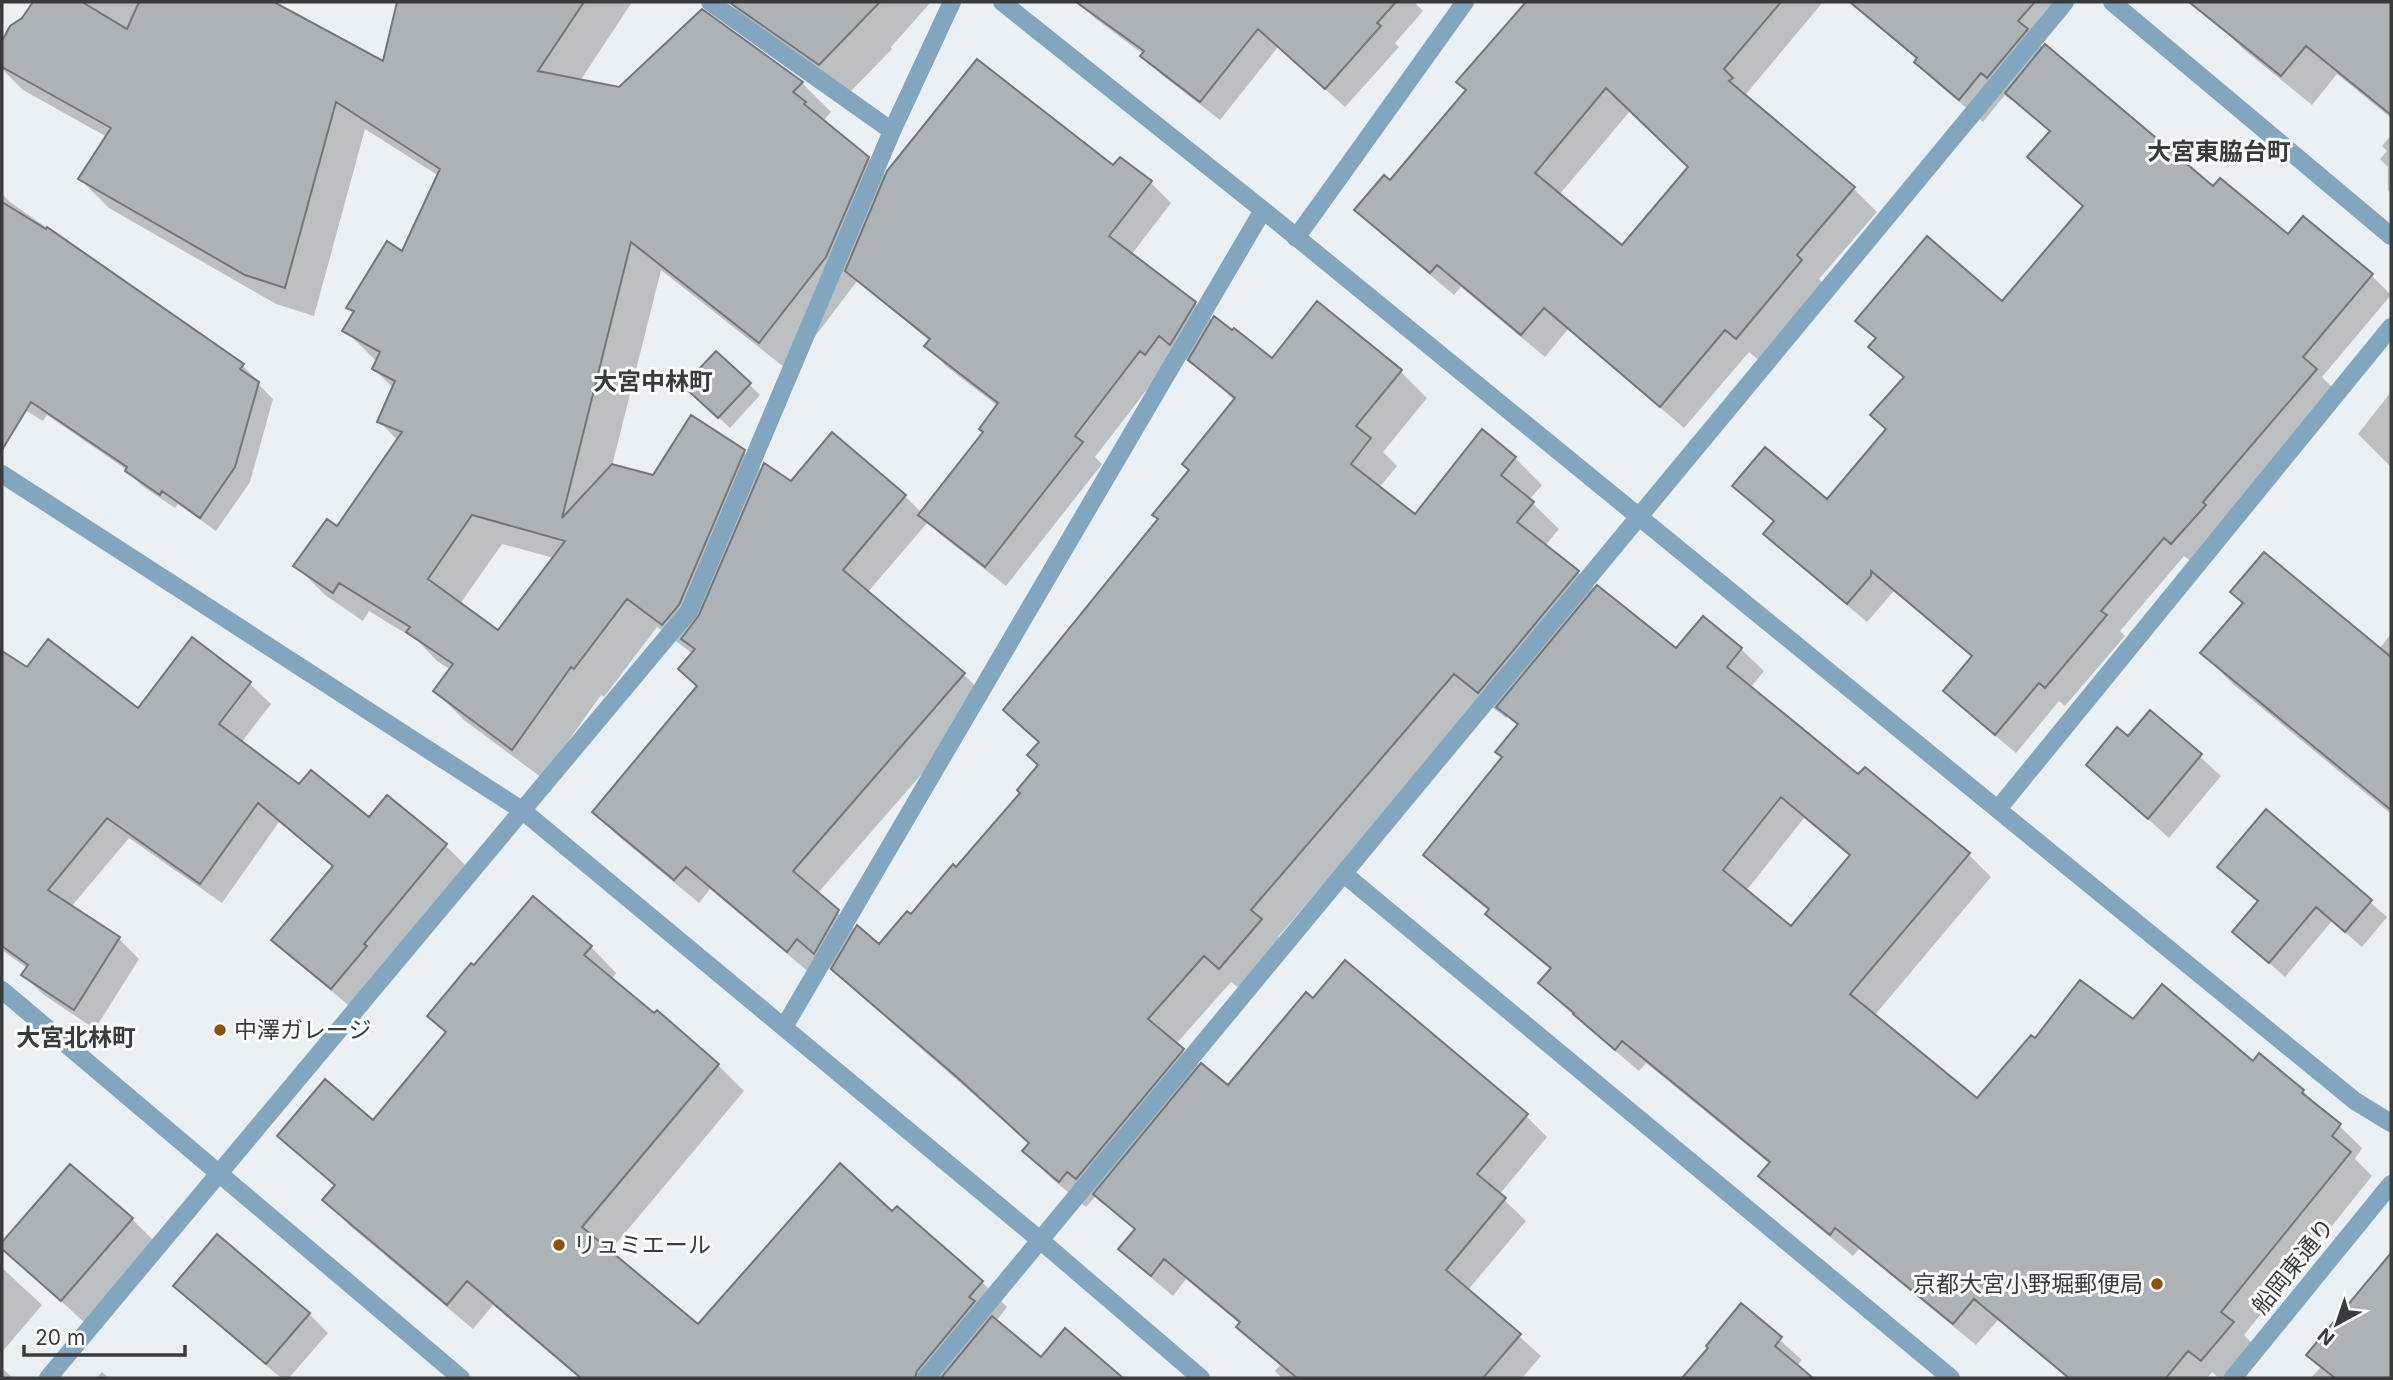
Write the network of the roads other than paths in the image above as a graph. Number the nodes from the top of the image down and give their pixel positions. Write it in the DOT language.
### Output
graph roads {
  1 [pos="710,2"];
  2 [pos="953,2"];
  3 [pos="1002,2"];
  4 [pos="1465,2"];
  5 [pos="2065,2"];
  6 [pos="2112,2"];
  7 [pos="892,131"];
  8 [pos="1263,210"];
  9 [pos="2391,236"];
  10 [pos="1296,238"];
  11 [pos="2391,327"];
  12 [pos="2,474"];
  13 [pos="1639,516"];
  14 [pos="1998,810"];
  15 [pos="523,811"];
  16 [pos="1344,874"];
  17 [pos="2,990"];
  18 [pos="783,1027"];
  19 [pos="2391,1123"];
  20 [pos="219,1173"];
  21 [pos="2391,1184"];
  22 [pos="1040,1240"];
  23 [pos="48,1378"];
  24 [pos="461,1378"];
  25 [pos="926,1378"];
  26 [pos="1201,1378"];
  27 [pos="1951,1378"];
  28 [pos="2233,1378"];
  1 -- 7 [label="street"];
  2 -- 7 [label="street"];
  3 -- 8 [label="street"];
  4 -- 10 [label="street"];
  5 -- 13 [label="street"];
  6 -- 9 [label="street"];
  7 -- 15 [label="street"];
  8 -- 10 [label="street"];
  8 -- 18 [label="street"];
  10 -- 13 [label="street"];
  11 -- 14 [label="street"];
  12 -- 15 [label="street"];
  13 -- 14 [label="street"];
  13 -- 16 [label="street"];
  14 -- 19 [label="street"];
  15 -- 18 [label="street"];
  15 -- 20 [label="street"];
  16 -- 22 [label="street"];
  16 -- 27 [label="street"];
  17 -- 20 [label="street"];
  18 -- 22 [label="street"];
  20 -- 23 [label="street"];
  20 -- 24 [label="street"];
  21 -- 28 [label="street, 船岡東通り"];
  22 -- 25 [label="street"];
  22 -- 26 [label="street"];
}
